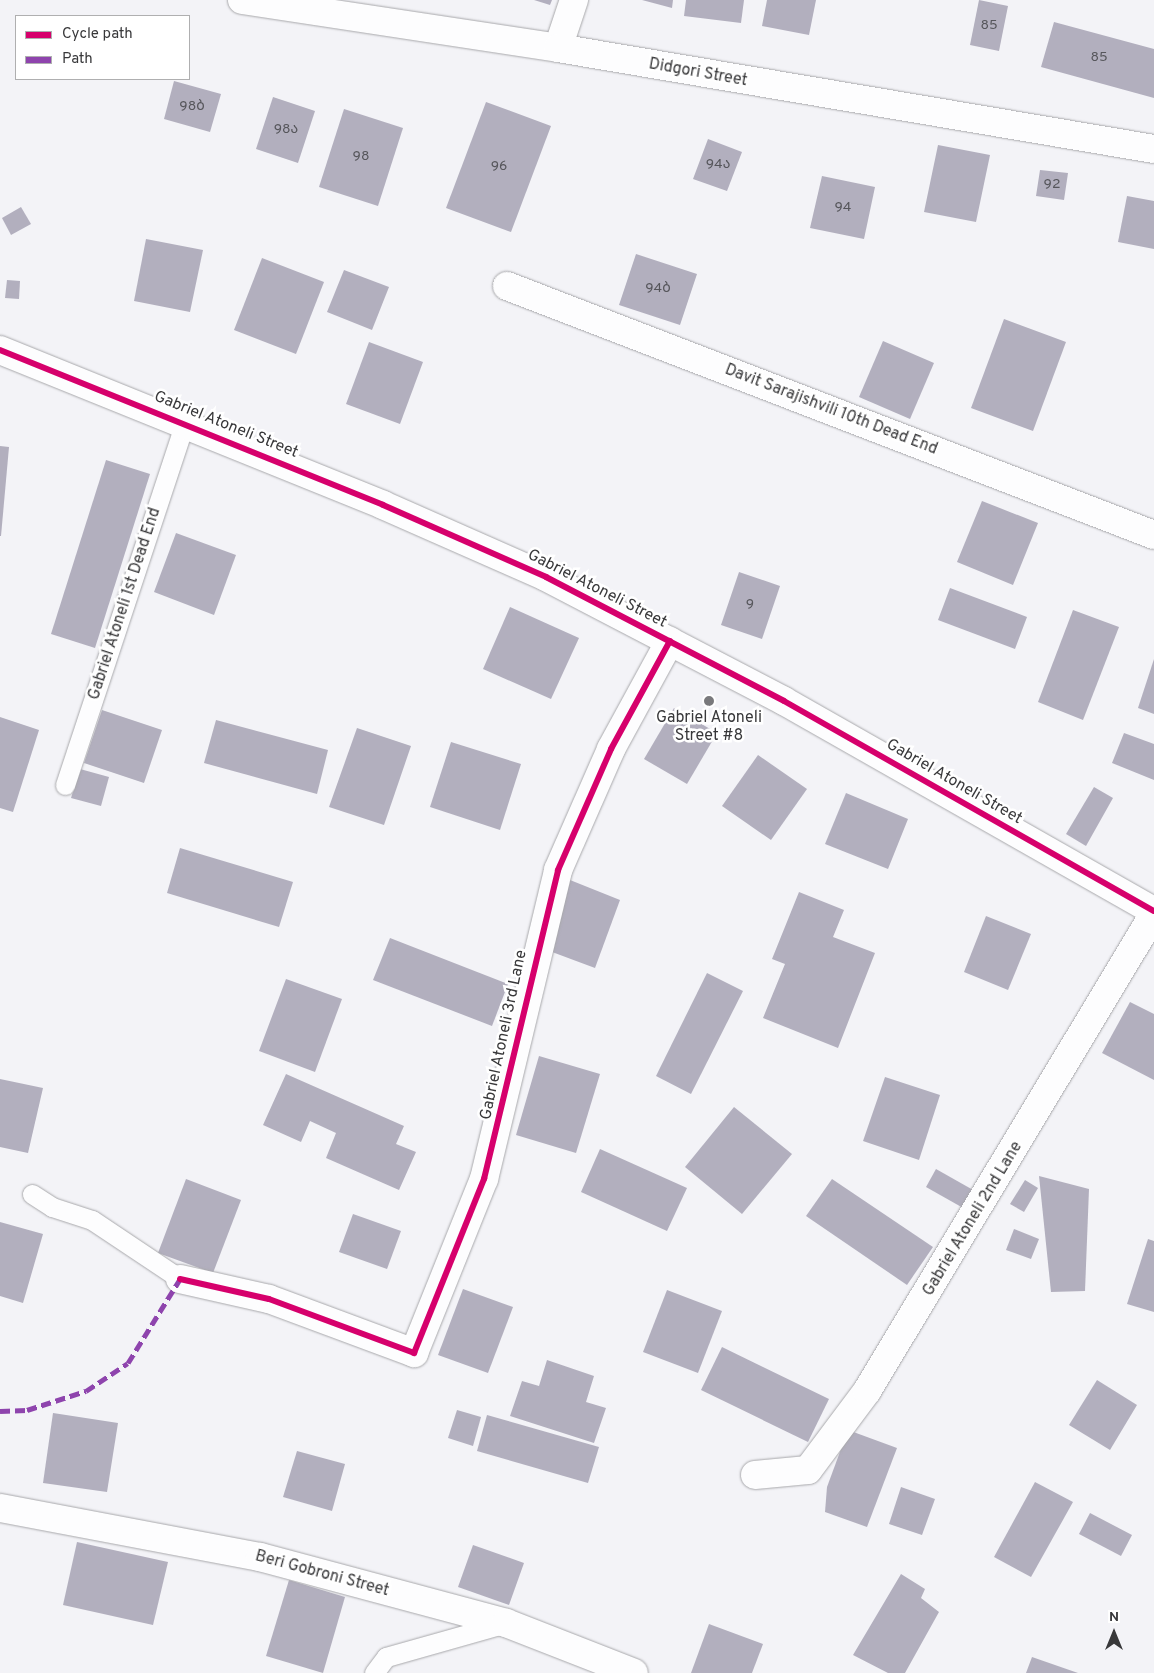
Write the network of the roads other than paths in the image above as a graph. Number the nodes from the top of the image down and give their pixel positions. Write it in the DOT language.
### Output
graph roads {
  1 [pos="242,0"];
  2 [pos="574,0"];
  3 [pos="558,48"];
  4 [pos="1154,149"];
  5 [pos="507,286"];
  6 [pos="0,350"];
  7 [pos="185,423"];
  8 [pos="1154,535"];
  9 [pos="670,641"];
  10 [pos="65,785"];
  11 [pos="1154,912"];
  12 [pos="32,1194"];
  13 [pos="180,1279"];
  14 [pos="755,1475"];
  15 [pos="0,1508"];
  16 [pos="506,1623"];
  17 [pos="374,1673"];
  18 [pos="634,1673"];
  1 -- 3 [label="street, Didgori Street"];
  2 -- 3 [label="street"];
  3 -- 4 [label="street, Didgori Street"];
  5 -- 8 [label="street, Davit Sarajishvili 10th Dead End"];
  6 -- 7 [label="street, Gabriel Atoneli Street"];
  7 -- 9 [label="street, Gabriel Atoneli Street"];
  7 -- 10 [label="lane, Gabriel Atoneli 1st Dead End"];
  9 -- 11 [label="street, Gabriel Atoneli Street"];
  9 -- 13 [label="street, Gabriel Atoneli 3rd Lane"];
  11 -- 14 [label="street, Gabriel Atoneli 2nd Lane"];
  12 -- 13 [label="lane"];
  15 -- 16 [label="street, Beri Gobroni Street"];
  16 -- 17 [label="lane"];
  16 -- 18 [label="street, Beri Gobroni Street"];
}
